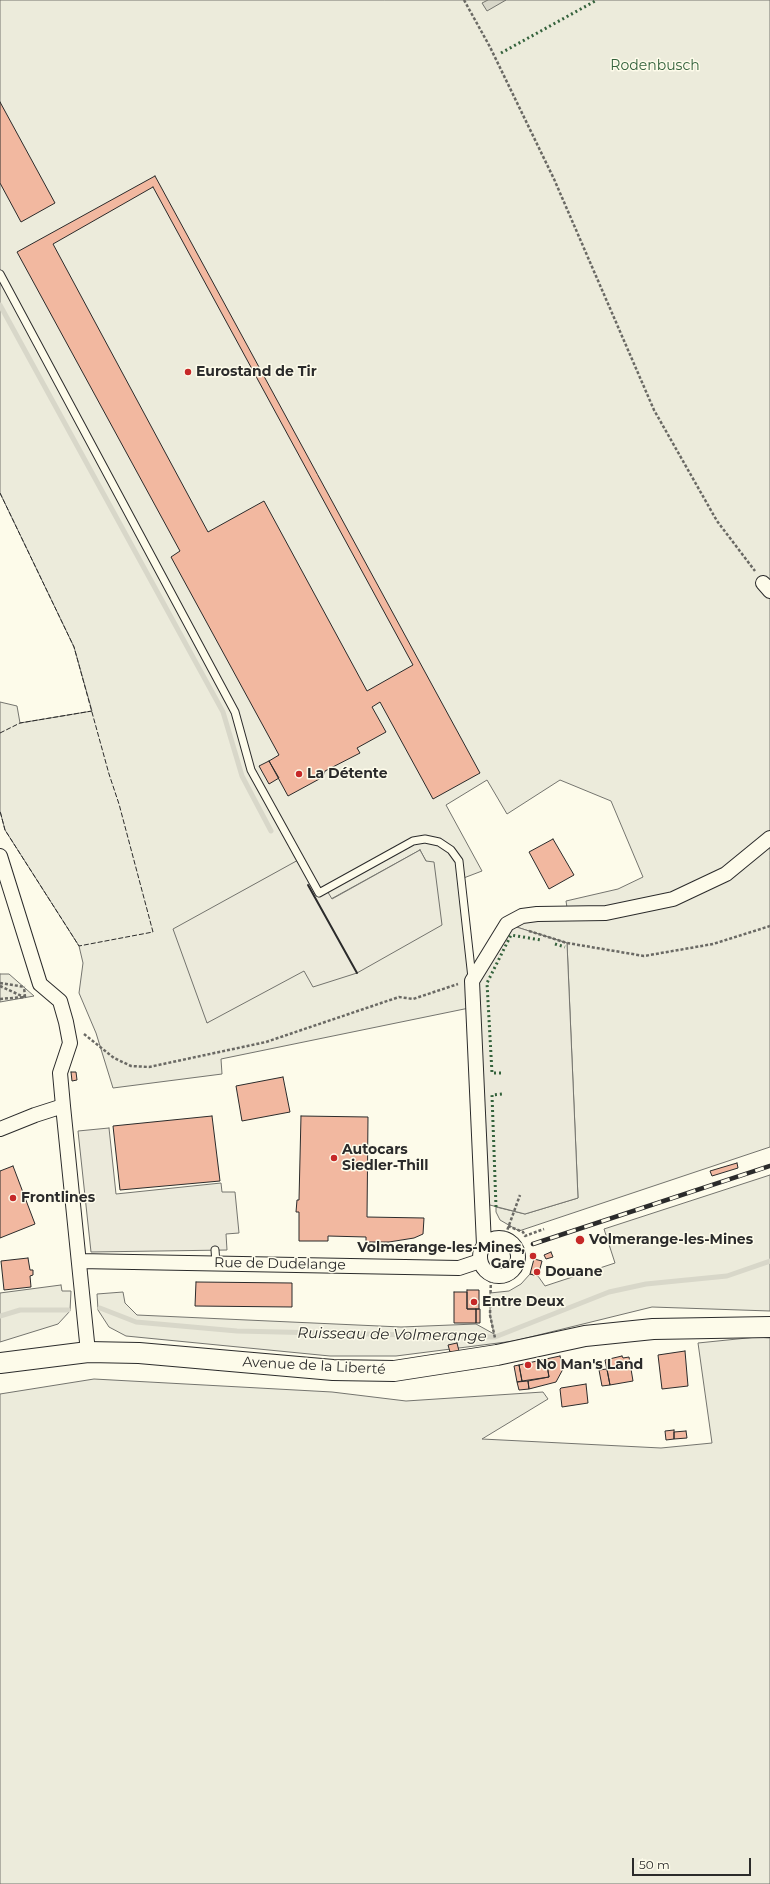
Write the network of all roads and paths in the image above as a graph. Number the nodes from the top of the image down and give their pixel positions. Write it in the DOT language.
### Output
graph roads {
  1 [pos="464,0"];
  2 [pos="0,274"];
  3 [pos="767,587"];
  4 [pos="770,838"];
  5 [pos="0,856"];
  6 [pos="508,924"];
  7 [pos="770,926"];
  8 [pos="472,980"];
  9 [pos="0,983"];
  10 [pos="0,986"];
  11 [pos="24,997"];
  12 [pos="0,999"];
  13 [pos="66,1022"];
  14 [pos="63,1106"];
  15 [pos="0,1129"];
  16 [pos="520,1195"];
  17 [pos="544,1229"];
  18 [pos="506,1232"];
  19 [pos="484,1245"];
  20 [pos="79,1261"];
  21 [pos="480,1261"];
  22 [pos="490,1275"];
  23 [pos="770,1327"];
  24 [pos="494,1334"];
  25 [pos="88,1352"];
  26 [pos="0,1363"];
  1 -- 3 [label="path"];
  2 -- 8 [label="lane"];
  4 -- 6 [label="street"];
  5 -- 13 [label="street"];
  6 -- 7 [label="path"];
  6 -- 8 [label="street"];
  8 -- 13 [label="path"];
  8 -- 19 [label="street"];
  9 -- 11 [label="path"];
  10 -- 11 [label="path"];
  11 -- 12 [label="path"];
  13 -- 14 [label="street"];
  14 -- 15 [label="street"];
  14 -- 20 [label="street"];
  16 -- 18 [label="path"];
  17 -- 18 [label="path"];
  18 -- 19 [label="street"];
  18 -- 22 [label="street"];
  19 -- 21 [label="street"];
  20 -- 21 [label="street, Rue de Dudelange"];
  20 -- 25 [label="street"];
  21 -- 22 [label="street"];
  22 -- 24 [label="path"];
  23 -- 25 [label="main road, Avenue de la Liberté"];
  25 -- 26 [label="main road, Avenue de la Liberté"];
}
